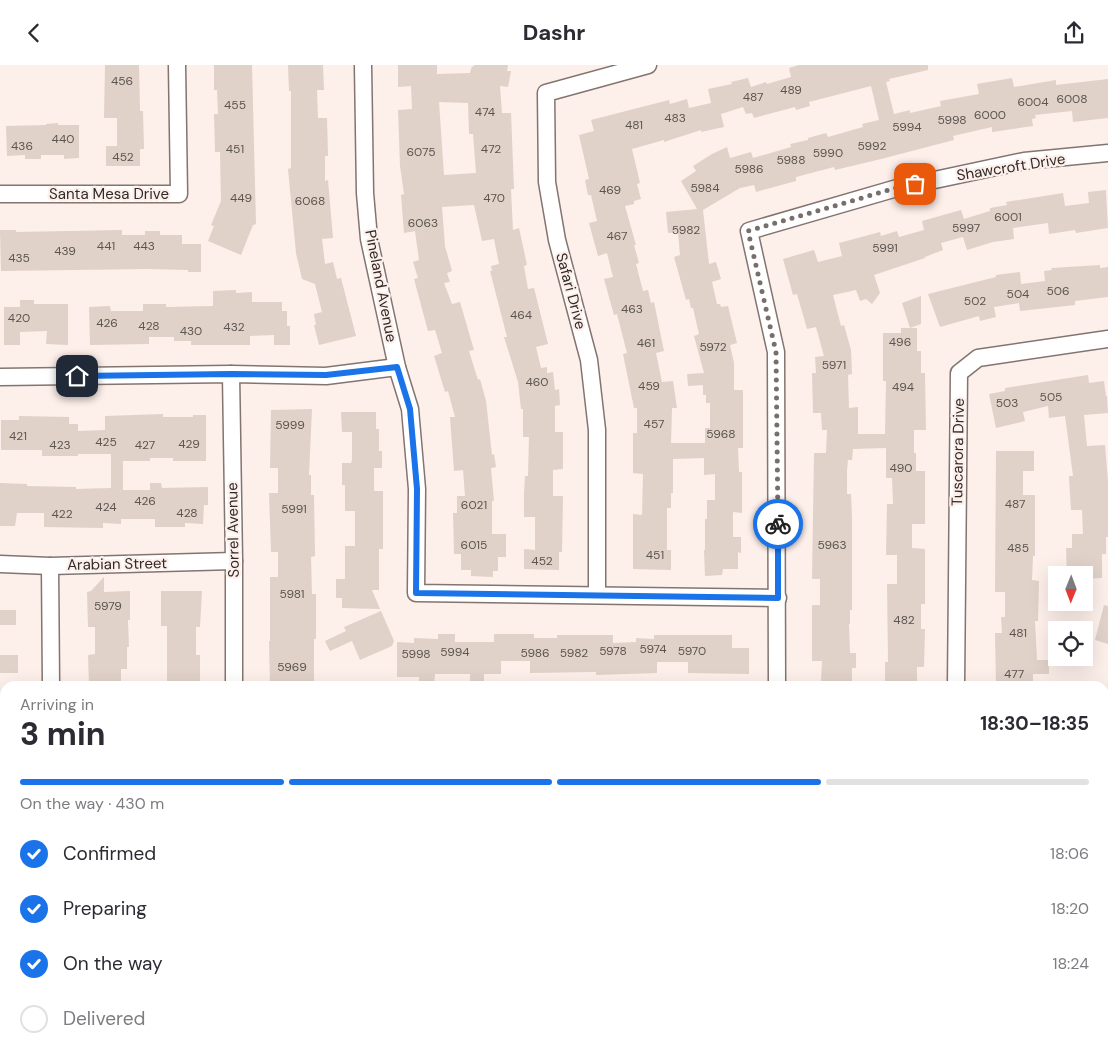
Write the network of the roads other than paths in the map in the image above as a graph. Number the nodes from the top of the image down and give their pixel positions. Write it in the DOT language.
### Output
graph roads {
  1 [pos="177,65"];
  2 [pos="363,65"];
  3 [pos="648,65"];
  4 [pos="1108,153"];
  5 [pos="0,194"];
  6 [pos="1108,339"];
  7 [pos="397,367"];
  8 [pos="231,374"];
  9 [pos="0,377"];
  10 [pos="234,561"];
  11 [pos="0,565"];
  12 [pos="50,566"];
  13 [pos="598,595"];
  14 [pos="778,598"];
  15 [pos="51,681"];
  16 [pos="234,681"];
  17 [pos="777,681"];
  18 [pos="956,681"];
  1 -- 5 [label="street, Santa Mesa Drive"];
  2 -- 7 [label="street, Pineland Avenue"];
  3 -- 13 [label="street, Safari Drive"];
  4 -- 14 [label="street, Shawcroft Drive"];
  6 -- 18 [label="street, Tuscarora Drive"];
  7 -- 8 [label="street"];
  7 -- 13 [label="street, Pineland Avenue"];
  8 -- 9 [label="street"];
  8 -- 10 [label="street, Sorrel Avenue"];
  10 -- 12 [label="street, Arabian Street"];
  10 -- 16 [label="street, Sorrel Avenue"];
  11 -- 12 [label="street, Arabian Street"];
  12 -- 15 [label="street"];
  13 -- 14 [label="street, Pineland Avenue"];
  14 -- 17 [label="street, Shawcroft Drive"];
}
